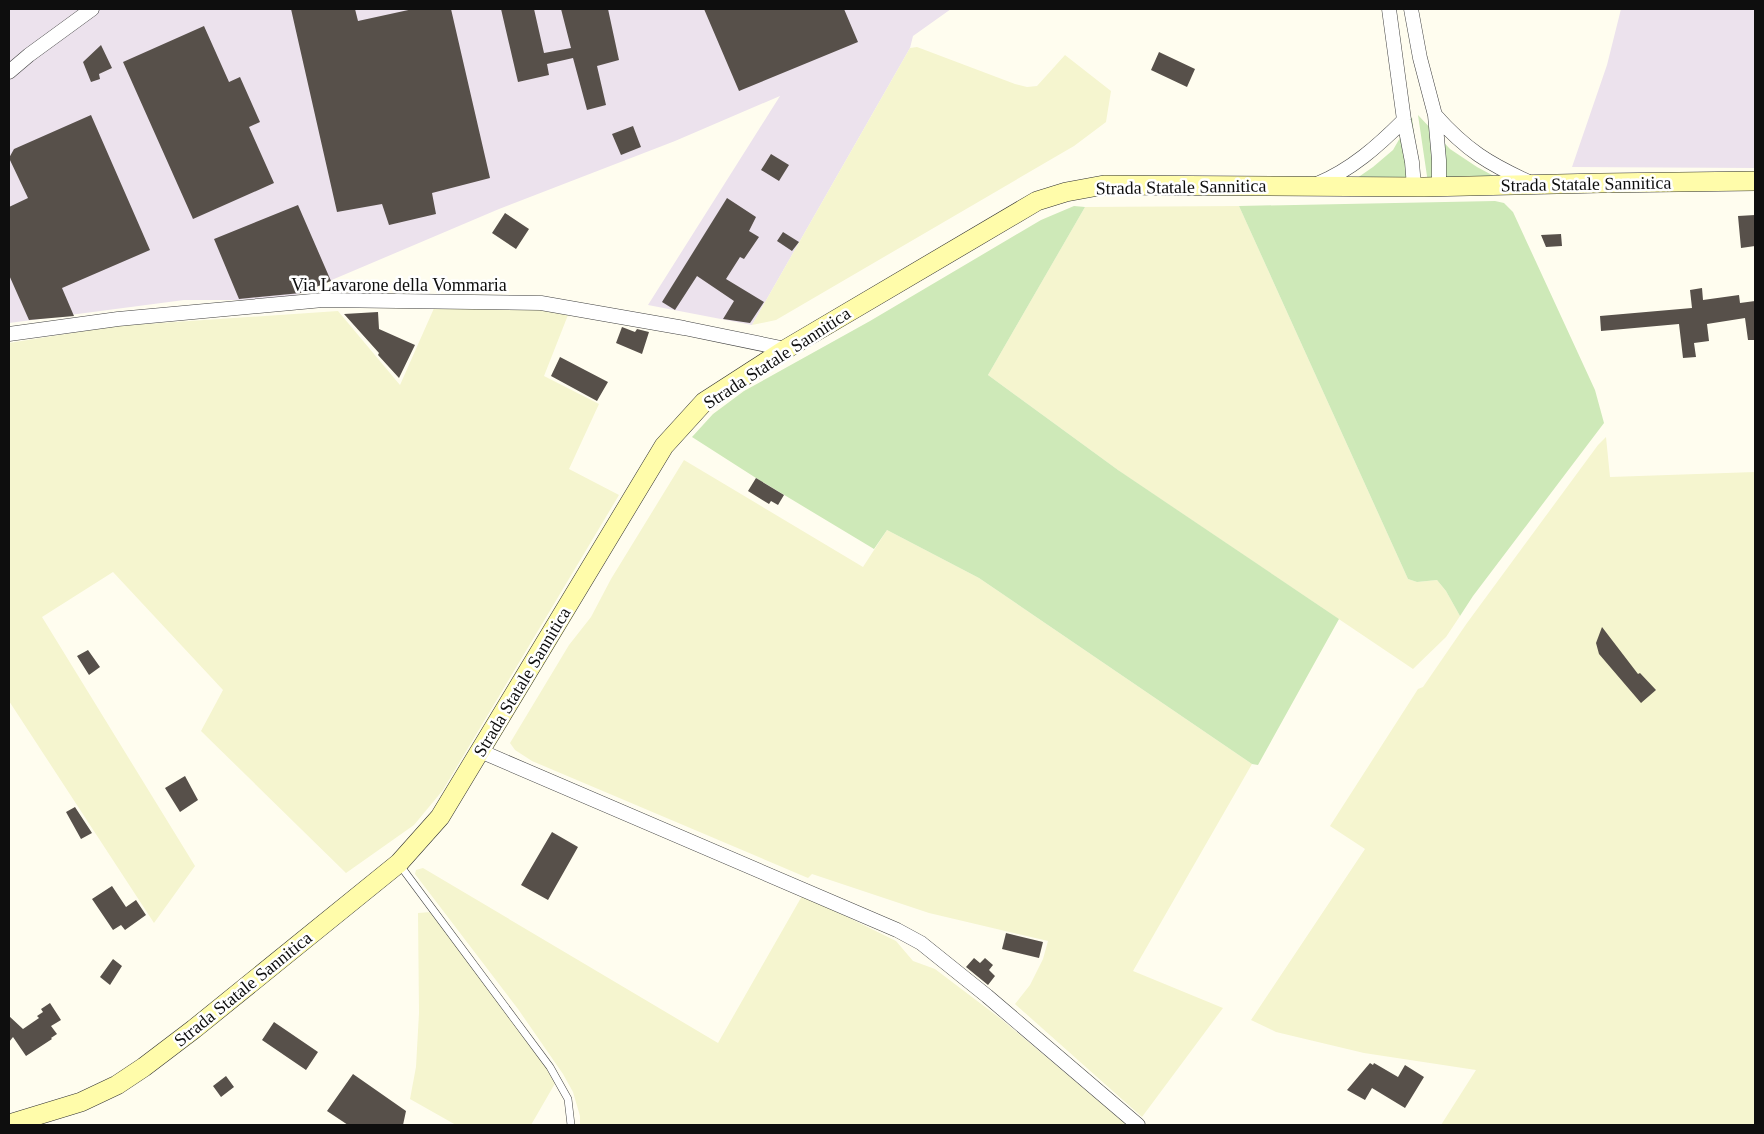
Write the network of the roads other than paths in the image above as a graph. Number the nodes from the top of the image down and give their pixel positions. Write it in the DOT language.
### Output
graph roads {
  1 [pos="92,9"];
  2 [pos="1389,9"];
  3 [pos="1412,9"];
  4 [pos="9,72"];
  5 [pos="1435,115"];
  6 [pos="1404,120"];
  7 [pos="1755,181"];
  8 [pos="1536,184"];
  9 [pos="1311,187"];
  10 [pos="1414,187"];
  11 [pos="1439,187"];
  12 [pos="9,334"];
  13 [pos="786,349"];
  14 [pos="480,751"];
  15 [pos="399,863"];
  16 [pos="9,1124"];
  17 [pos="571,1125"];
  18 [pos="1138,1125"];
  1 -- 4 [label="street"];
  2 -- 6 [label="street"];
  3 -- 5 [label="street"];
  5 -- 8 [label="street"];
  5 -- 11 [label="street"];
  6 -- 9 [label="street"];
  6 -- 10 [label="street"];
  7 -- 8 [label="main road, Strada Statale Sannitica"];
  8 -- 11 [label="main road, Strada Statale Sannitica"];
  9 -- 10 [label="main road, Strada Statale Sannitica"];
  9 -- 13 [label="main road, Strada Statale Sannitica"];
  10 -- 11 [label="main road, Strada Statale Sannitica"];
  12 -- 13 [label="street, Via Lavarone della Vommaria"];
  13 -- 14 [label="main road, Strada Statale Sannitica"];
  14 -- 15 [label="main road, Strada Statale Sannitica"];
  14 -- 18 [label="street"];
  15 -- 16 [label="main road, Strada Statale Sannitica"];
  15 -- 17 [label="lane"];
}
